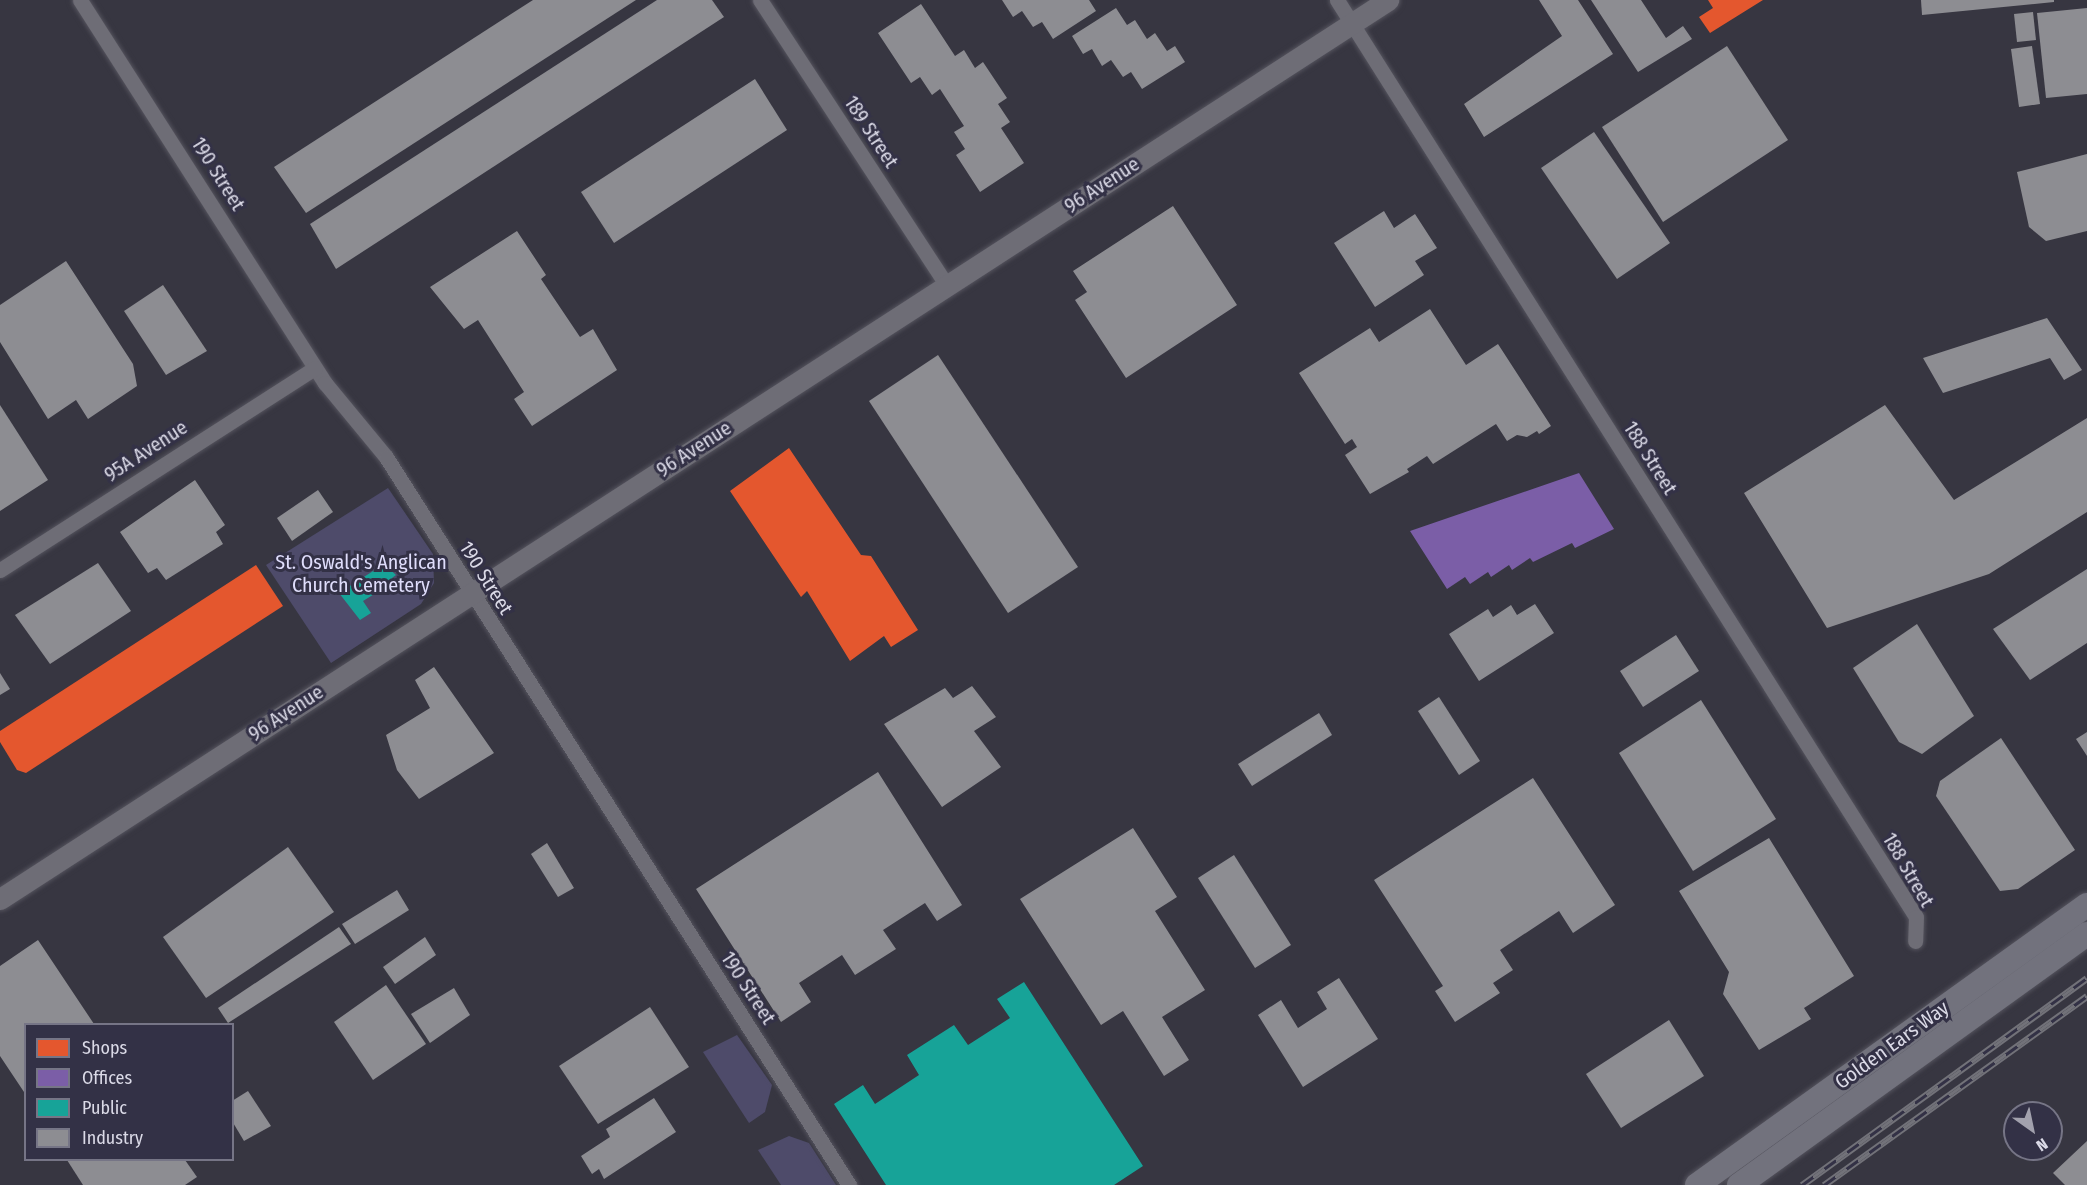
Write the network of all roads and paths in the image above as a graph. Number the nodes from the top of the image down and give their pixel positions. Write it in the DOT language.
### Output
graph roads {
  1 [pos="80,0"];
  2 [pos="760,0"];
  3 [pos="1337,0"];
  4 [pos="1388,0"];
  5 [pos="1351,24"];
  6 [pos="947,286"];
  7 [pos="315,368"];
  8 [pos="0,570"];
  9 [pos="471,595"];
  10 [pos="0,899"];
  11 [pos="2087,904"];
  12 [pos="2087,934"];
  13 [pos="1915,941"];
  14 [pos="849,1185"];
  15 [pos="1697,1185"];
  16 [pos="1739,1185"];
  1 -- 7 [label="street, 190 Street"];
  2 -- 6 [label="street, 189 Street"];
  3 -- 5 [label="street, 188 Street"];
  4 -- 5 [label="main road, 96 Avenue"];
  5 -- 6 [label="main road, 96 Avenue"];
  5 -- 13 [label="street, 188 Street"];
  6 -- 9 [label="main road, 96 Avenue"];
  7 -- 8 [label="street, 95A Avenue"];
  7 -- 9 [label="street, 190 Street"];
  9 -- 10 [label="main road, 96 Avenue"];
  9 -- 14 [label="street, 190 Street"];
  11 -- 15 [label="main road, Golden Ears Way"];
  12 -- 16 [label="main road, Golden Ears Way"];
}
